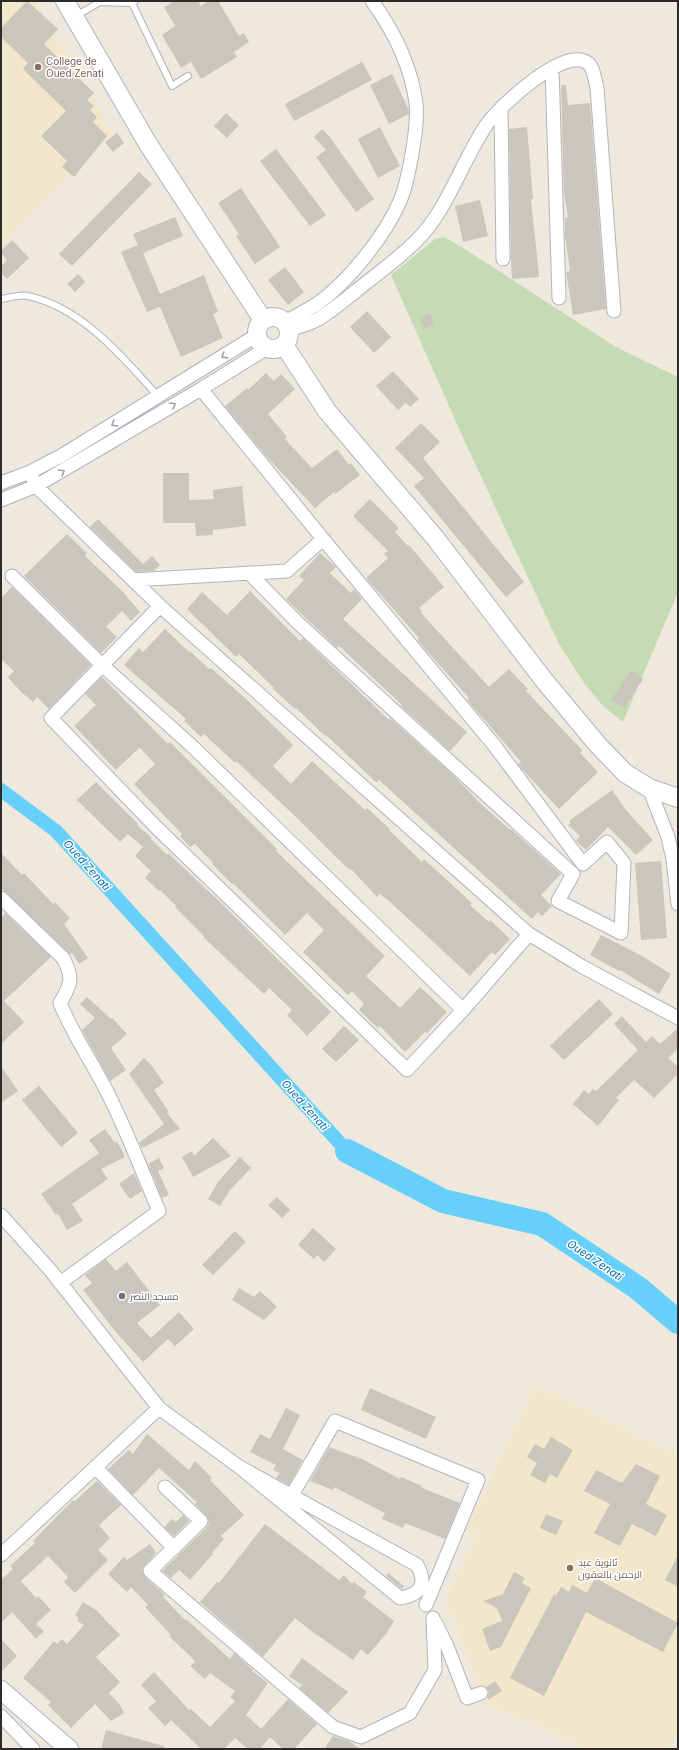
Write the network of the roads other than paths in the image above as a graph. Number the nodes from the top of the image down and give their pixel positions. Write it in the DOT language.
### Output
graph roads {
  1 [pos="65,1"];
  2 [pos="372,1"];
  3 [pos="134,2"];
  4 [pos="74,17"];
  5 [pos="552,68"];
  6 [pos="188,76"];
  7 [pos="501,108"];
  8 [pos="503,259"];
  9 [pos="558,298"];
  10 [pos="1,299"];
  11 [pos="614,311"];
  12 [pos="274,333"];
  13 [pos="201,389"];
  14 [pos="159,396"];
  15 [pos="30,472"];
  16 [pos="1,483"];
  17 [pos="36,486"];
  18 [pos="1,500"];
  19 [pos="323,539"];
  20 [pos="249,573"];
  21 [pos="12,576"];
  22 [pos="133,580"];
  23 [pos="160,606"];
  24 [pos="102,665"];
  25 [pos="649,788"];
  26 [pos="678,798"];
  27 [pos="1,898"];
  28 [pos="678,904"];
  29 [pos="529,934"];
  30 [pos="463,1010"];
  31 [pos="678,1018"];
  32 [pos="1,1215"];
  33 [pos="60,1283"];
  34 [pos="159,1408"];
  35 [pos="238,1466"];
  36 [pos="96,1467"];
  37 [pos="166,1487"];
  38 [pos="292,1496"];
  39 [pos="174,1548"];
  40 [pos="1,1555"];
  41 [pos="419,1590"];
  42 [pos="426,1604"];
  43 [pos="433,1618"];
  44 [pos="481,1693"];
  45 [pos="5,1695"];
  46 [pos="1,1716"];
  47 [pos="33,1749"];
  48 [pos="69,1749"];
  1 -- 4 [label="main road"];
  2 -- 12 [label="street"];
  3 -- 4 [label="lane"];
  3 -- 6 [label="lane"];
  4 -- 12 [label="main road"];
  5 -- 7 [label="street"];
  5 -- 9 [label="street"];
  5 -- 11 [label="street"];
  7 -- 8 [label="street"];
  7 -- 12 [label="street"];
  10 -- 14 [label="lane"];
  12 -- 13 [label="street"];
  12 -- 14 [label="street, one-way"];
  12 -- 25 [label="main road"];
  17 -- 13 [label="street, one-way"];
  13 -- 19 [label="street"];
  14 -- 15 [label="street, one-way"];
  15 -- 16 [label="street"];
  15 -- 17 [label="street"];
  17 -- 18 [label="street"];
  17 -- 22 [label="street"];
  19 -- 20 [label="street"];
  19 -- 20 [label="street"];
  20 -- 22 [label="street"];
  21 -- 24 [label="street"];
  22 -- 23 [label="street"];
  23 -- 24 [label="street"];
  23 -- 29 [label="street"];
  24 -- 30 [label="street"];
  24 -- 30 [label="street"];
  25 -- 26 [label="main road"];
  25 -- 28 [label="street"];
  27 -- 33 [label="street"];
  29 -- 30 [label="street"];
  29 -- 31 [label="street"];
  32 -- 33 [label="street"];
  33 -- 34 [label="street"];
  34 -- 35 [label="street"];
  34 -- 36 [label="street"];
  35 -- 38 [label="street"];
  35 -- 41 [label="street"];
  36 -- 39 [label="street"];
  36 -- 40 [label="street"];
  37 -- 39 [label="street"];
  38 -- 41 [label="street"];
  38 -- 42 [label="street"];
  39 -- 43 [label="street"];
  41 -- 42 [label="street"];
  42 -- 43 [label="street"];
  43 -- 44 [label="street"];
  45 -- 46 [label="street"];
  45 -- 48 [label="main road"];
  46 -- 47 [label="street"];
}
